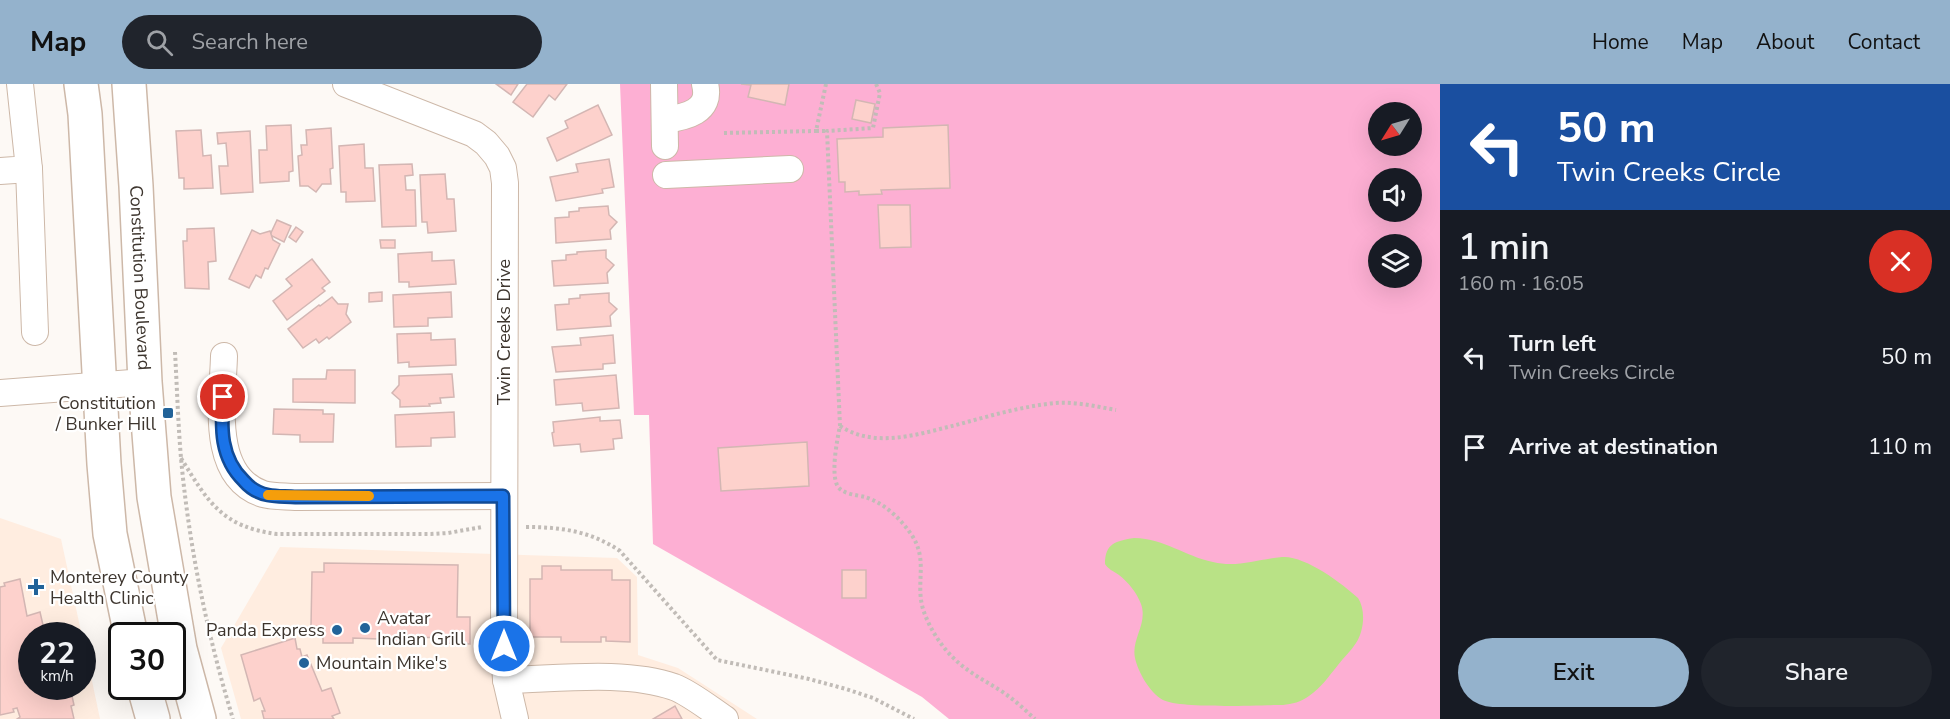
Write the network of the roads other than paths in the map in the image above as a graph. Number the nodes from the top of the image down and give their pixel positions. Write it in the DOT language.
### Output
graph roads {
  1 [pos="20,84"];
  2 [pos="81,84"];
  3 [pos="129,84"];
  4 [pos="346,84"];
  5 [pos="664,84"];
  6 [pos="705,84"];
  7 [pos="394,93"];
  8 [pos="665,120"];
  9 [pos="665,146"];
  10 [pos="790,169"];
  11 [pos="29,170"];
  12 [pos="0,171"];
  13 [pos="666,175"];
  14 [pos="35,332"];
  15 [pos="224,356"];
  16 [pos="145,382"];
  17 [pos="99,386"];
  18 [pos="0,393"];
  19 [pos="503,496"];
  20 [pos="128,622"];
  21 [pos="506,680"];
  22 [pos="148,700"];
  23 [pos="153,719"];
  24 [pos="199,719"];
  25 [pos="515,719"];
  26 [pos="726,719"];
  1 -- 11 [label="street"];
  2 -- 17 [label="main road"];
  3 -- 16 [label="main road, Constitution Boulevard"];
  4 -- 7 [label="street, Twin Creeks Drive"];
  5 -- 8 [label="street"];
  6 -- 8 [label="street"];
  7 -- 19 [label="street, Twin Creeks Drive"];
  8 -- 9 [label="street"];
  10 -- 13 [label="street"];
  11 -- 12 [label="street"];
  11 -- 14 [label="street"];
  15 -- 19 [label="street"];
  16 -- 17 [label="street"];
  16 -- 24 [label="main road, Constitution Boulevard"];
  17 -- 18 [label="street"];
  17 -- 20 [label="main road"];
  19 -- 21 [label="street, Twin Creeks Drive"];
  21 -- 25 [label="street, Twin Creeks Drive"];
  21 -- 26 [label="street"];
  22 -- 23 [label="main road"];
}
